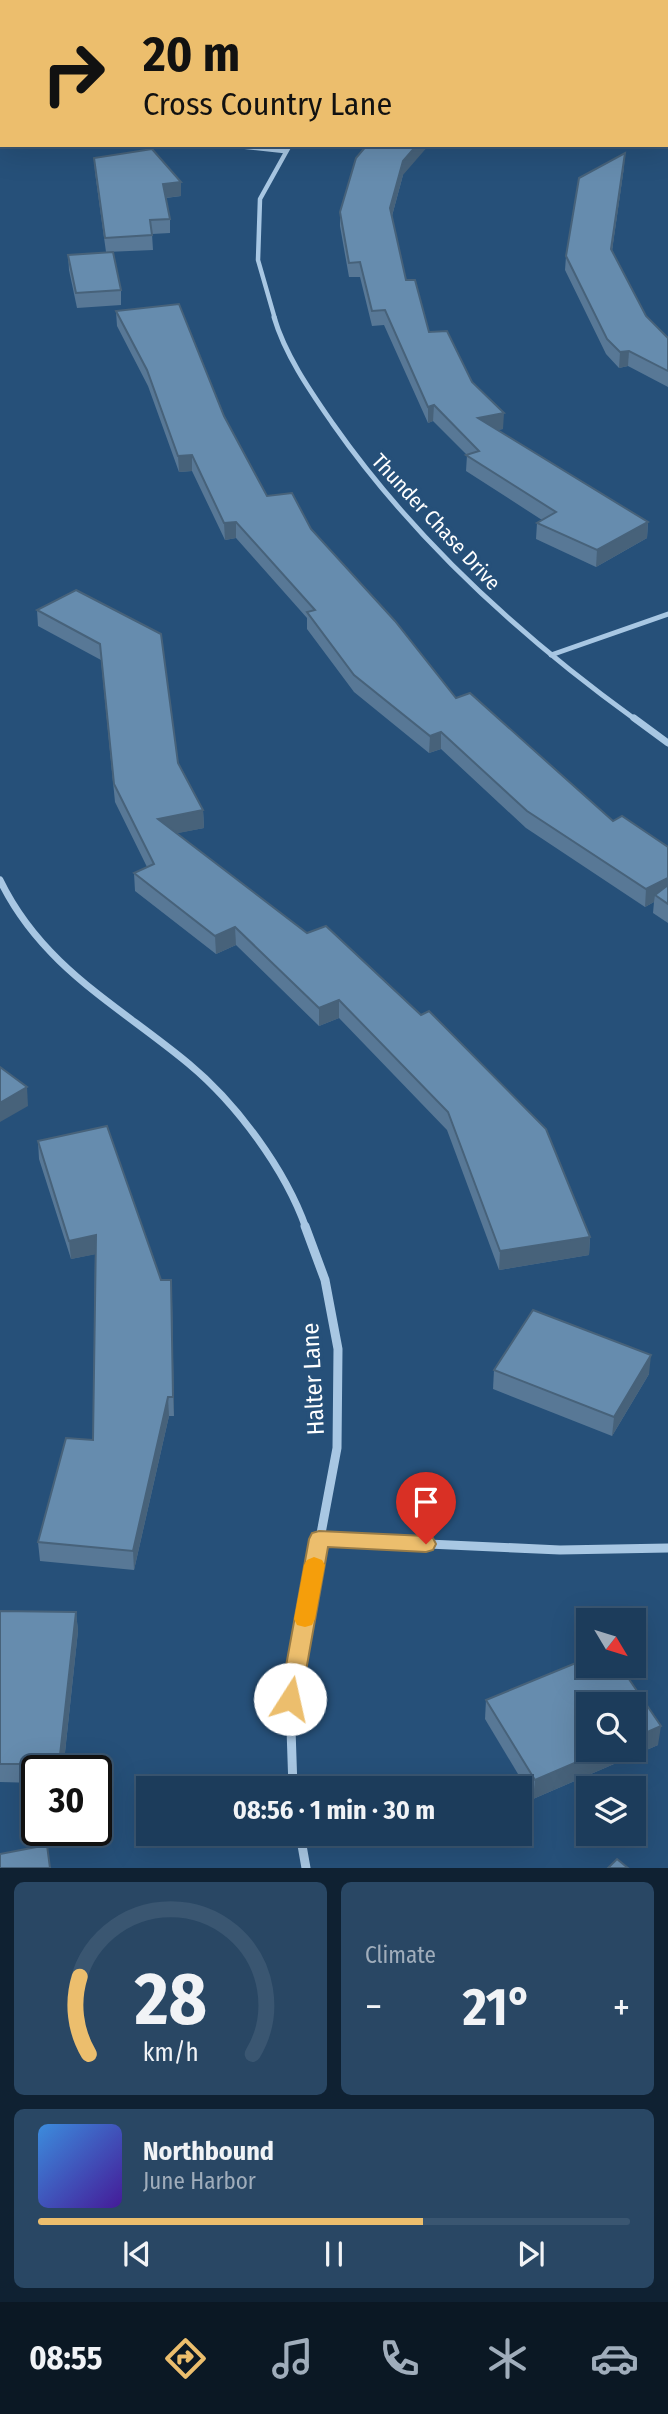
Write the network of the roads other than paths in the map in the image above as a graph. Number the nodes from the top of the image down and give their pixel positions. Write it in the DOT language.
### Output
graph roads {
  1 [pos="247,147"];
  2 [pos="288,147"];
  3 [pos="284,151"];
  4 [pos="668,614"];
  5 [pos="551,655"];
  6 [pos="668,743"];
  7 [pos="0,880"];
  8 [pos="319,1539"];
  9 [pos="668,1548"];
  10 [pos="293,1776"];
  11 [pos="302,1846"];
  12 [pos="306,1868"];
  1 -- 3 [label="street"];
  2 -- 3 [label="street, Thunder Chase Drive"];
  3 -- 5 [label="street, Thunder Chase Drive"];
  4 -- 5 [label="street"];
  5 -- 6 [label="street, Thunder Chase Drive"];
  7 -- 8 [label="street, Halter Lane"];
  8 -- 9 [label="street"];
  8 -- 10 [label="street, Halter Lane"];
  11 -- 12 [label="street"];
}
